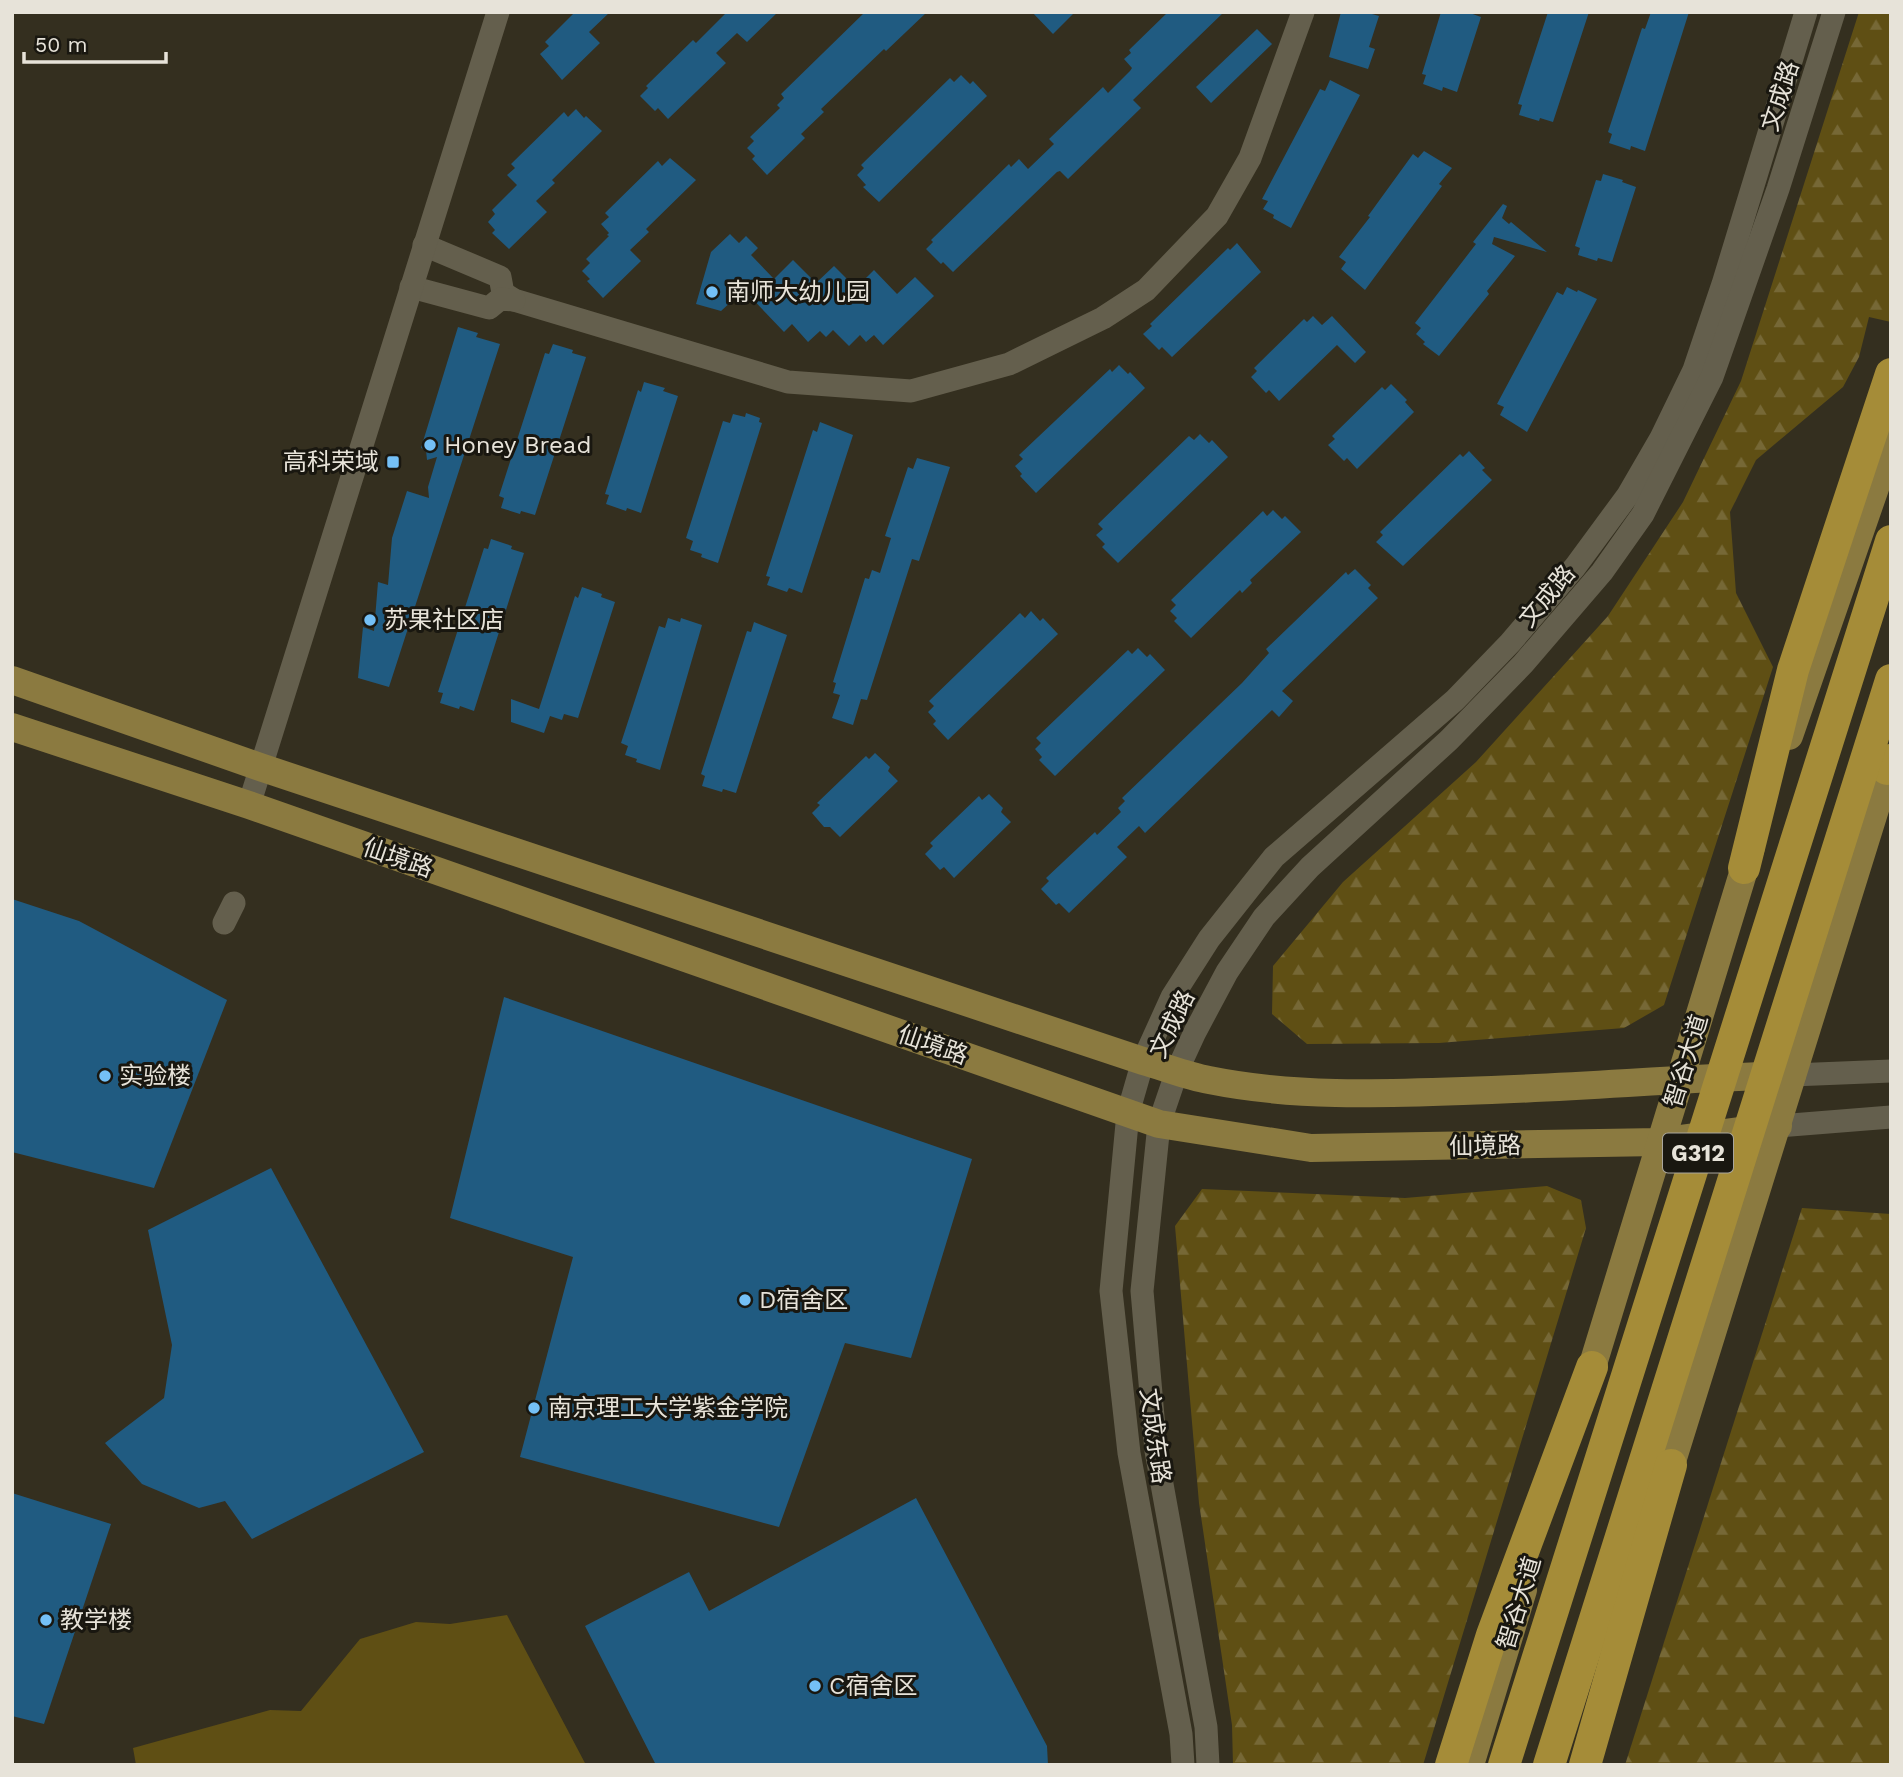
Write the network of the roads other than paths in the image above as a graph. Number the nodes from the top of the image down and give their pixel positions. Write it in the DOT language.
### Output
graph roads {
  1 [pos="498,12"];
  2 [pos="1303,12"];
  3 [pos="1805,12"];
  4 [pos="1834,12"];
  5 [pos="424,246"];
  6 [pos="411,287"];
  7 [pos="514,300"];
  8 [pos="1891,374"];
  9 [pos="1891,442"];
  10 [pos="1891,541"];
  11 [pos="12,680"];
  12 [pos="1891,680"];
  13 [pos="12,727"];
  14 [pos="1890,762"];
  15 [pos="260,767"];
  16 [pos="248,805"];
  17 [pos="1744,868"];
  18 [pos="1143,1060"];
  19 [pos="1177,1071"];
  20 [pos="1891,1071"];
  21 [pos="1792,1075"];
  22 [pos="1682,1078"];
  23 [pos="1128,1113"];
  24 [pos="1891,1117"];
  25 [pos="1159,1124"];
  26 [pos="1777,1126"];
  27 [pos="1660,1142"];
  28 [pos="1592,1367"];
  29 [pos="1671,1465"];
  30 [pos="1183,1765"];
  31 [pos="1208,1765"];
  32 [pos="1451,1765"];
  33 [pos="1470,1765"];
  34 [pos="1504,1765"];
  35 [pos="1549,1765"];
  36 [pos="1571,1765"];
  37 [pos="1585,1765"];
  1 -- 5 [label="street"];
  2 -- 7 [label="street"];
  3 -- 18 [label="street, 文成路"];
  4 -- 19 [label="street, 文成路"];
  5 -- 6 [label="street"];
  5 -- 7 [label="street"];
  6 -- 7 [label="street"];
  6 -- 15 [label="street"];
  8 -- 17 [label="highway"];
  9 -- 17 [label="main road, 智谷大道 / G312"];
  10 -- 34 [label="highway, 智谷大道 / G312"];
  11 -- 15 [label="main road, 仙境路"];
  12 -- 35 [label="highway, G312"];
  13 -- 16 [label="main road, 仙境路"];
  14 -- 21 [label="main road, G312"];
  15 -- 16 [label="street"];
  15 -- 18 [label="main road, 仙境路"];
  16 -- 23 [label="main road, 仙境路"];
  17 -- 22 [label="main road, 智谷大道 / G312"];
  18 -- 19 [label="main road, 仙境路"];
  18 -- 23 [label="street, 文成路"];
  19 -- 22 [label="main road, 仙境路"];
  19 -- 25 [label="street, 文成路"];
  20 -- 21 [label="street, 仙境路"];
  21 -- 22 [label="main road, 仙境路"];
  21 -- 26 [label="main road, G312"];
  22 -- 27 [label="main road, 智谷大道 / G312"];
  23 -- 25 [label="main road, 仙境路"];
  23 -- 30 [label="street, 文成东路"];
  24 -- 26 [label="street, 仙境路"];
  25 -- 27 [label="main road, 仙境路"];
  25 -- 31 [label="street, 文成东路"];
  26 -- 27 [label="main road, 仙境路"];
  26 -- 29 [label="main road, G312"];
  27 -- 28 [label="main road, 智谷大道 / G312"];
  28 -- 32 [label="highway"];
  28 -- 33 [label="main road, 智谷大道 / G312"];
  29 -- 36 [label="main road, G312"];
  29 -- 37 [label="highway"];
}
